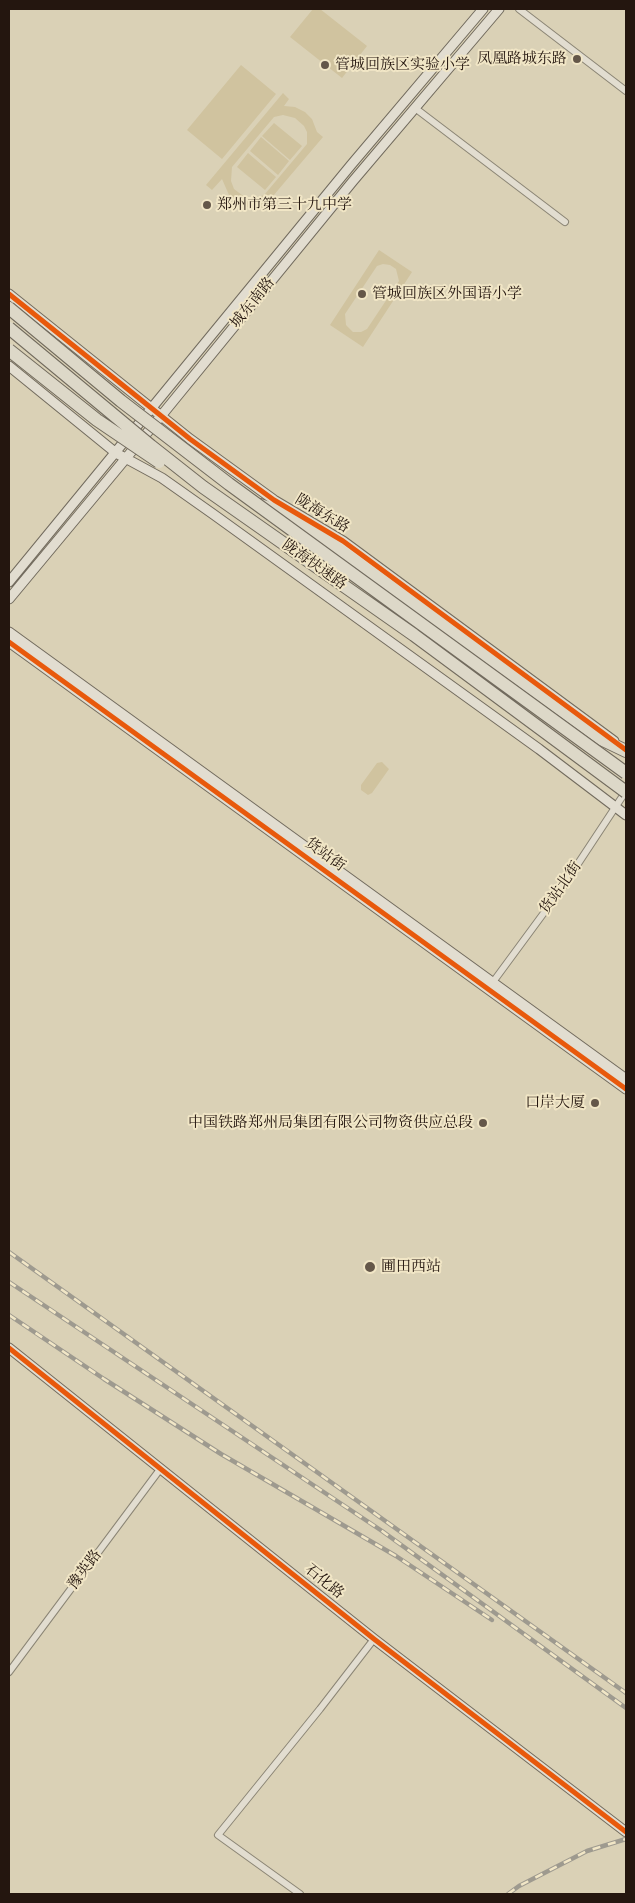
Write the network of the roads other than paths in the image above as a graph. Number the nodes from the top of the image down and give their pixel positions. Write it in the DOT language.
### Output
graph roads {
  1 [pos="484,9"];
  2 [pos="499,9"];
  3 [pos="519,9"];
  4 [pos="626,91"];
  5 [pos="415,108"];
  6 [pos="565,222"];
  7 [pos="9,294"];
  8 [pos="9,308"];
  9 [pos="9,328"];
  10 [pos="9,350"];
  11 [pos="9,366"];
  12 [pos="151,408"];
  13 [pos="161,416"];
  14 [pos="116,453"];
  15 [pos="126,458"];
  16 [pos="255,503"];
  17 [pos="255,523"];
  18 [pos="9,582"];
  19 [pos="9,599"];
  20 [pos="9,632"];
  21 [pos="9,642"];
  22 [pos="626,750"];
  23 [pos="626,772"];
  24 [pos="626,792"];
  25 [pos="617,808"];
  26 [pos="626,815"];
  27 [pos="493,982"];
  28 [pos="626,1079"];
  29 [pos="626,1089"];
  30 [pos="9,1348"];
  31 [pos="161,1468"];
  32 [pos="374,1639"];
  33 [pos="9,1672"];
  34 [pos="626,1832"];
  35 [pos="300,1894"];
  1 -- 12 [label="street, 城东南路"];
  2 -- 5 [label="street, 城东南路"];
  3 -- 4 [label="street"];
  5 -- 6 [label="street"];
  5 -- 13 [label="street, 城东南路"];
  7 -- 12 [label="street, 陇海东路"];
  8 -- 16 [label="highway, 陇海快速路, bridge"];
  9 -- 17 [label="highway, 陇海快速路, bridge"];
  10 -- 17 [label="highway, bridge"];
  11 -- 14 [label="street"];
  12 -- 13 [label="street, 陇海东路"];
  12 -- 14 [label="street, 城东南路"];
  13 -- 15 [label="street, 城东南路"];
  13 -- 22 [label="street, 陇海东路"];
  14 -- 15 [label="street"];
  14 -- 18 [label="street, 城东南路"];
  15 -- 19 [label="street, 城东南路"];
  15 -- 25 [label="street"];
  16 -- 22 [label="highway, bridge"];
  16 -- 23 [label="highway, 陇海快速路, bridge"];
  17 -- 24 [label="highway, 陇海快速路, bridge"];
  20 -- 27 [label="street, 货站街"];
  21 -- 29 [label="street, 货站街"];
  24 -- 25 [label="street, 货站北街"];
  25 -- 26 [label="street"];
  25 -- 27 [label="street, 货站北街"];
  27 -- 28 [label="street, 货站街"];
  30 -- 31 [label="street, 石化路"];
  31 -- 32 [label="street, 石化路"];
  31 -- 33 [label="street, 豫英路"];
  32 -- 34 [label="street, 石化路"];
  32 -- 35 [label="street"];
}
